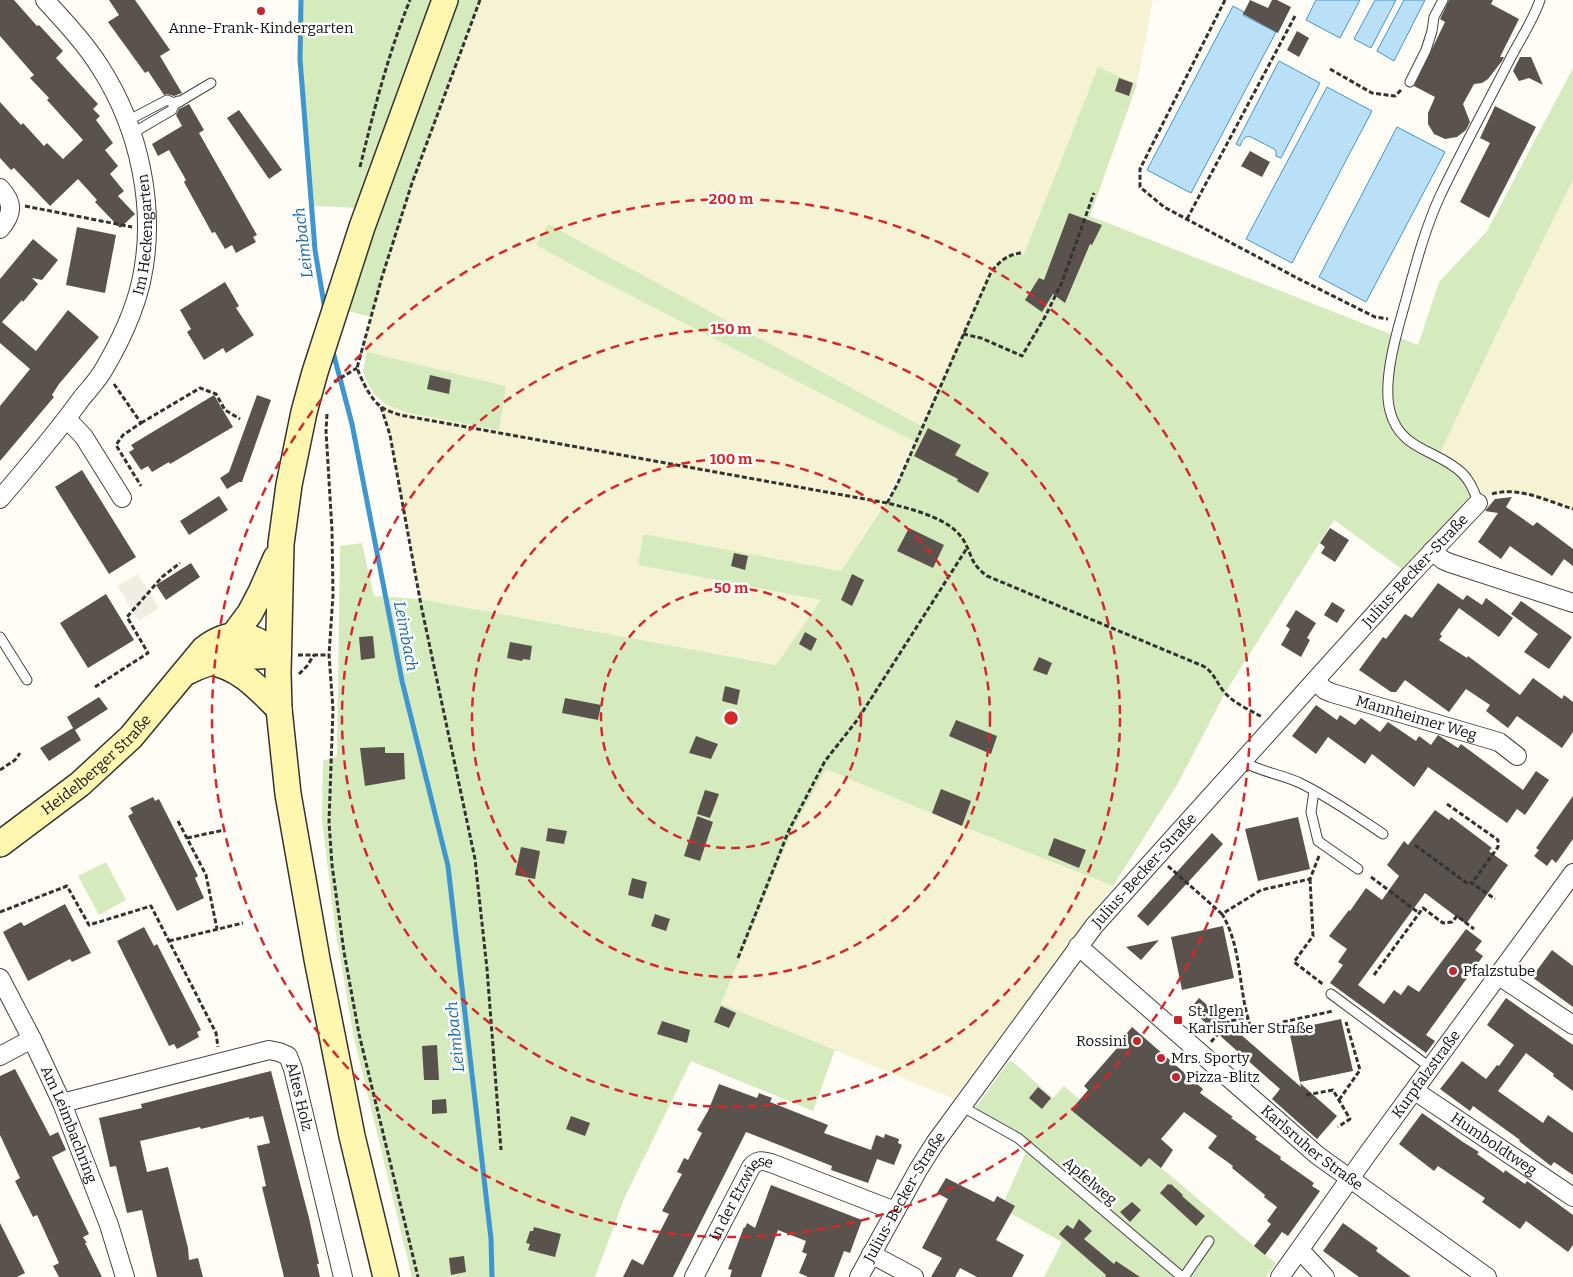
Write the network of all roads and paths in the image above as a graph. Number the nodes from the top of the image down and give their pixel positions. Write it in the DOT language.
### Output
graph roads {
  1 [pos="44,0"];
  2 [pos="410,0"];
  3 [pos="445,0"];
  4 [pos="480,0"];
  5 [pos="1226,0"];
  6 [pos="1443,0"];
  7 [pos="1540,0"];
  8 [pos="1295,16"];
  9 [pos="1330,69"];
  10 [pos="1410,82"];
  11 [pos="129,127"];
  12 [pos="359,169"];
  13 [pos="0,188"];
  14 [pos="1094,193"];
  15 [pos="10,206"];
  16 [pos="1187,219"];
  17 [pos="0,230"];
  18 [pos="147,230"];
  19 [pos="1022,253"];
  20 [pos="1400,320"];
  21 [pos="963,334"];
  22 [pos="357,368"];
  23 [pos="104,369"];
  24 [pos="332,383"];
  25 [pos="381,407"];
  26 [pos="316,412"];
  27 [pos="67,419"];
  28 [pos="240,419"];
  29 [pos="141,423"];
  30 [pos="141,486"];
  31 [pos="122,498"];
  32 [pos="0,499"];
  33 [pos="887,503"];
  34 [pos="1478,503"];
  35 [pos="1573,509"];
  36 [pos="281,544"];
  37 [pos="967,548"];
  38 [pos="1432,551"];
  39 [pos="180,563"];
  40 [pos="1573,603"];
  41 [pos="232,636"];
  42 [pos="0,637"];
  43 [pos="330,654"];
  44 [pos="314,655"];
  45 [pos="210,662"];
  46 [pos="278,664"];
  47 [pos="183,674"];
  48 [pos="27,680"];
  49 [pos="1315,681"];
  50 [pos="95,687"];
  51 [pos="279,710"];
  52 [pos="1274,726"];
  53 [pos="20,753"];
  54 [pos="1517,756"];
  55 [pos="1242,760"];
  56 [pos="0,770"];
  57 [pos="1314,791"];
  58 [pos="1447,804"];
  59 [pos="178,820"];
  60 [pos="224,830"];
  61 [pos="1383,834"];
  62 [pos="187,838"];
  63 [pos="0,844"];
  64 [pos="1323,845"];
  65 [pos="1415,845"];
  66 [pos="1157,856"];
  67 [pos="1358,869"];
  68 [pos="1573,873"];
  69 [pos="1371,877"];
  70 [pos="1310,880"];
  71 [pos="1472,882"];
  72 [pos="1495,899"];
  73 [pos="0,912"];
  74 [pos="1419,913"];
  75 [pos="1222,914"];
  76 [pos="243,923"];
  77 [pos="1474,928"];
  78 [pos="216,929"];
  79 [pos="169,941"];
  80 [pos="1078,946"];
  81 [pos="738,958"];
  82 [pos="1374,975"];
  83 [pos="1499,976"];
  84 [pos="0,978"];
  85 [pos="1331,994"];
  86 [pos="1339,1006"];
  87 [pos="1248,1018"];
  88 [pos="1573,1025"];
  89 [pos="32,1039"];
  90 [pos="1200,1054"];
  91 [pos="0,1056"];
  92 [pos="221,1062"];
  93 [pos="1431,1068"];
  94 [pos="1415,1091"];
  95 [pos="1306,1095"];
  96 [pos="1339,1100"];
  97 [pos="62,1103"];
  98 [pos="968,1110"];
  99 [pos="1338,1127"];
  100 [pos="501,1150"];
  101 [pos="1350,1180"];
  102 [pos="1573,1197"];
  103 [pos="895,1211"];
  104 [pos="1209,1241"];
  105 [pos="1300,1250"];
  106 [pos="871,1254"];
  107 [pos="126,1277"];
  108 [pos="343,1277"];
  109 [pos="386,1277"];
  110 [pos="418,1277"];
  111 [pos="694,1277"];
  112 [pos="859,1277"];
  113 [pos="914,1277"];
  114 [pos="1183,1277"];
  115 [pos="1280,1277"];
  116 [pos="1325,1277"];
  117 [pos="1487,1277"];
  1 -- 11 [label="street, Im Heckengarten"];
  2 -- 12 [label="path"];
  3 -- 26 [label="main road"];
  4 -- 22 [label="path"];
  5 -- 16 [label="path"];
  6 -- 10 [label="lane"];
  7 -- 20 [label="lane"];
  8 -- 16 [label="path"];
  9 -- 10 [label="path"];
  11 -- 11 [label="lane"];
  11 -- 18 [label="street, Im Heckengarten"];
  13 -- 15 [label="street"];
  14 -- 21 [label="path"];
  15 -- 17 [label="street"];
  15 -- 18 [label="path"];
  16 -- 20 [label="path"];
  18 -- 23 [label="street, Im Heckengarten"];
  19 -- 21 [label="path"];
  20 -- 34 [label="lane"];
  21 -- 33 [label="path"];
  22 -- 24 [label="path"];
  22 -- 25 [label="path"];
  23 -- 27 [label="street, Im Heckengarten"];
  23 -- 29 [label="path"];
  25 -- 33 [label="path"];
  25 -- 100 [label="path"];
  26 -- 36 [label="main road"];
  26 -- 43 [label="path"];
  27 -- 31 [label="street"];
  27 -- 32 [label="street, Im Heckengarten"];
  28 -- 29 [label="path"];
  29 -- 30 [label="path"];
  33 -- 37 [label="path"];
  34 -- 35 [label="path"];
  34 -- 38 [label="street, Julius-Becker-Straße"];
  36 -- 41 [label="main road"];
  36 -- 46 [label="main road"];
  37 -- 52 [label="path"];
  37 -- 81 [label="path"];
  38 -- 40 [label="street"];
  38 -- 49 [label="street, Julius-Becker-Straße"];
  39 -- 50 [label="path"];
  41 -- 46 [label="main road"];
  41 -- 47 [label="main road, Heidelberger Straße"];
  42 -- 48 [label="lane"];
  43 -- 44 [label="path"];
  43 -- 110 [label="path"];
  44 -- 46 [label="path"];
  44 -- 46 [label="path"];
  45 -- 46 [label="main road, Heidelberger Straße"];
  45 -- 47 [label="main road, Heidelberger Straße"];
  45 -- 51 [label="main road"];
  46 -- 51 [label="main road"];
  47 -- 63 [label="main road, Heidelberger Straße"];
  49 -- 52 [label="street, Julius-Becker-Straße"];
  49 -- 54 [label="street, Mannheimer Weg"];
  51 -- 109 [label="main road"];
  52 -- 55 [label="street, Julius-Becker-Straße"];
  53 -- 56 [label="path"];
  55 -- 57 [label="lane"];
  55 -- 66 [label="street, Julius-Becker-Straße"];
  57 -- 61 [label="lane"];
  57 -- 64 [label="lane"];
  58 -- 71 [label="path"];
  59 -- 62 [label="path"];
  60 -- 62 [label="path"];
  62 -- 78 [label="path"];
  64 -- 67 [label="lane"];
  64 -- 70 [label="path"];
  65 -- 71 [label="path"];
  66 -- 75 [label="path"];
  66 -- 80 [label="street, Julius-Becker-Straße"];
  68 -- 83 [label="street, Kurpfalzstraße"];
  69 -- 74 [label="path"];
  70 -- 75 [label="path"];
  70 -- 85 [label="path"];
  71 -- 72 [label="path"];
  73 -- 79 [label="path"];
  74 -- 77 [label="path"];
  74 -- 82 [label="path"];
  75 -- 87 [label="path"];
  76 -- 78 [label="path"];
  78 -- 79 [label="path"];
  79 -- 92 [label="path"];
  80 -- 90 [label="street, Karlsruher Straße"];
  80 -- 98 [label="street, Julius-Becker-Straße"];
  83 -- 88 [label="street"];
  83 -- 93 [label="street, Kurpfalzstraße"];
  84 -- 89 [label="street, Am Leimbachring"];
  85 -- 86 [label="lane"];
  86 -- 87 [label="path"];
  86 -- 93 [label="lane"];
  86 -- 96 [label="path"];
  87 -- 90 [label="path"];
  89 -- 91 [label="street"];
  89 -- 97 [label="street, Am Leimbachring"];
  90 -- 101 [label="street, Karlsruher Straße"];
  92 -- 97 [label="street, Altes Holz"];
  92 -- 108 [label="street, Altes Holz"];
  93 -- 94 [label="street, Kurpfalzstraße"];
  94 -- 101 [label="street, Kurpfalzstraße"];
  94 -- 102 [label="street, Humboldtweg"];
  95 -- 96 [label="path"];
  96 -- 99 [label="path"];
  97 -- 107 [label="street, Am Leimbachring"];
  98 -- 103 [label="street, Julius-Becker-Straße"];
  98 -- 114 [label="lane, Apfelweg"];
  101 -- 105 [label="street, Kurpfalzstraße"];
  101 -- 117 [label="street, Karlsruher Straße"];
  103 -- 106 [label="street, Julius-Becker-Straße"];
  103 -- 111 [label="street, In der Etzwiese"];
  104 -- 114 [label="lane"];
  105 -- 115 [label="street, Kurpfalzstraße"];
  105 -- 116 [label="street"];
  106 -- 112 [label="street, Julius-Becker-Straße"];
  106 -- 113 [label="street"];
}
